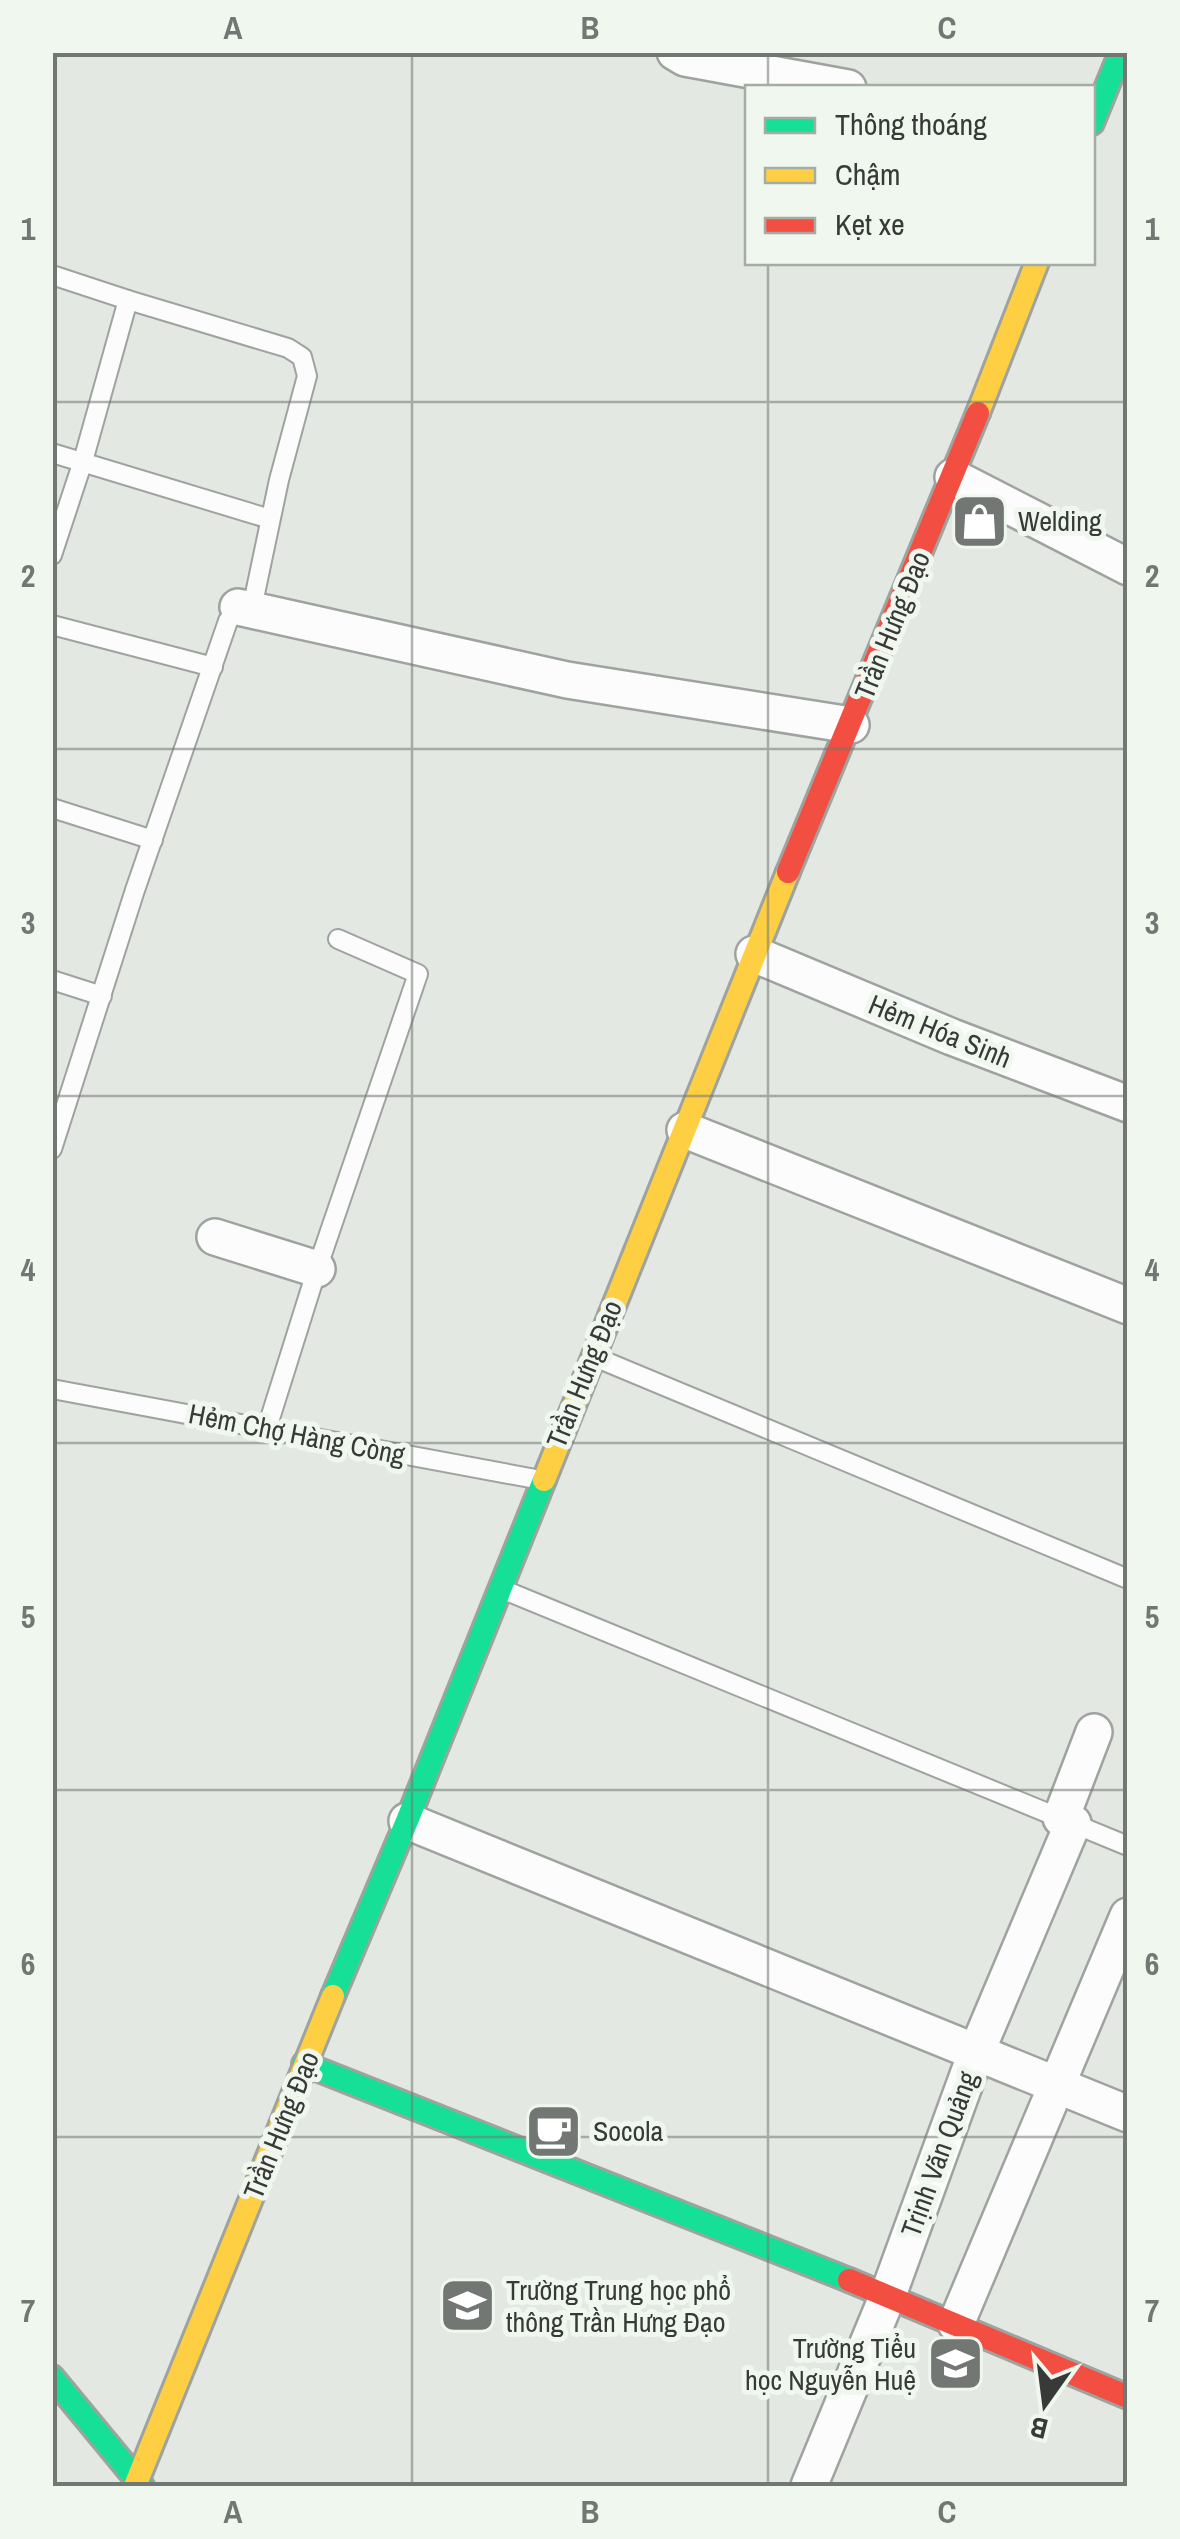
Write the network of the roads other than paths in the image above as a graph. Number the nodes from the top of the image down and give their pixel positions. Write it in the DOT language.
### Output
graph roads {
  1 [pos="675,52"];
  2 [pos="1121,52"];
  3 [pos="832,85"];
  4 [pos="1095,116"];
  5 [pos="1036,265"];
  6 [pos="52,274"];
  7 [pos="128,300"];
  8 [pos="52,452"];
  9 [pos="83,461"];
  10 [pos="953,477"];
  11 [pos="270,519"];
  12 [pos="52,556"];
  13 [pos="1128,567"];
  14 [pos="245,608"];
  15 [pos="52,625"];
  16 [pos="214,667"];
  17 [pos="851,725"];
  18 [pos="52,808"];
  19 [pos="153,840"];
  20 [pos="338,939"];
  21 [pos="754,954"];
  22 [pos="52,980"];
  23 [pos="102,996"];
  24 [pos="1128,1104"];
  25 [pos="685,1130"];
  26 [pos="52,1149"];
  27 [pos="214,1237"];
  28 [pos="317,1270"];
  29 [pos="1128,1306"];
  30 [pos="592,1355"];
  31 [pos="52,1389"];
  32 [pos="267,1428"];
  33 [pos="541,1480"];
  34 [pos="1128,1579"];
  35 [pos="498,1587"];
  36 [pos="1094,1732"];
  37 [pos="407,1821"];
  38 [pos="1067,1821"];
  39 [pos="1128,1846"];
  40 [pos="1128,1916"];
  41 [pos="976,2053"];
  42 [pos="304,2064"];
  43 [pos="1056,2085"];
  44 [pos="1128,2114"];
  45 [pos="888,2295"];
  46 [pos="956,2324"];
  47 [pos="52,2377"];
  48 [pos="1128,2397"];
  49 [pos="138,2484"];
  50 [pos="809,2486"];
  1 -- 3 [label="street"];
  2 -- 4 [label="street"];
  5 -- 10 [label="street, Trần Hưng Đạo"];
  6 -- 7 [label="lane"];
  7 -- 9 [label="lane"];
  7 -- 11 [label="lane"];
  8 -- 9 [label="lane"];
  9 -- 11 [label="lane"];
  9 -- 12 [label="lane"];
  10 -- 13 [label="street"];
  10 -- 17 [label="street, Trần Hưng Đạo"];
  11 -- 14 [label="lane"];
  14 -- 16 [label="lane"];
  14 -- 17 [label="street"];
  15 -- 16 [label="lane"];
  16 -- 19 [label="lane"];
  17 -- 21 [label="street, Trần Hưng Đạo"];
  18 -- 19 [label="lane"];
  19 -- 23 [label="lane"];
  20 -- 28 [label="lane"];
  21 -- 24 [label="street, Hẻm Hóa Sinh"];
  21 -- 25 [label="street, Trần Hưng Đạo"];
  22 -- 23 [label="lane"];
  23 -- 26 [label="lane"];
  25 -- 29 [label="street"];
  25 -- 30 [label="street, Trần Hưng Đạo"];
  27 -- 28 [label="street"];
  28 -- 32 [label="lane"];
  30 -- 33 [label="street, Trần Hưng Đạo"];
  30 -- 34 [label="lane"];
  31 -- 32 [label="lane, Hẻm Chợ Hàng Còng"];
  32 -- 33 [label="lane, Hẻm Chợ Hàng Còng"];
  33 -- 35 [label="street, Trần Hưng Đạo"];
  35 -- 37 [label="street, Trần Hưng Đạo"];
  35 -- 38 [label="lane"];
  36 -- 38 [label="street, Trịnh Văn Quảng"];
  37 -- 41 [label="street"];
  37 -- 42 [label="street, Trần Hưng Đạo"];
  38 -- 39 [label="lane"];
  38 -- 41 [label="street, Trịnh Văn Quảng"];
  40 -- 43 [label="street"];
  41 -- 43 [label="street"];
  41 -- 45 [label="street, Trịnh Văn Quảng"];
  42 -- 45 [label="street"];
  42 -- 49 [label="street, Trần Hưng Đạo"];
  43 -- 44 [label="street"];
  43 -- 46 [label="street"];
  45 -- 46 [label="street"];
  45 -- 50 [label="street, Trịnh Văn Quảng"];
  46 -- 48 [label="street"];
  47 -- 49 [label="street"];
}
